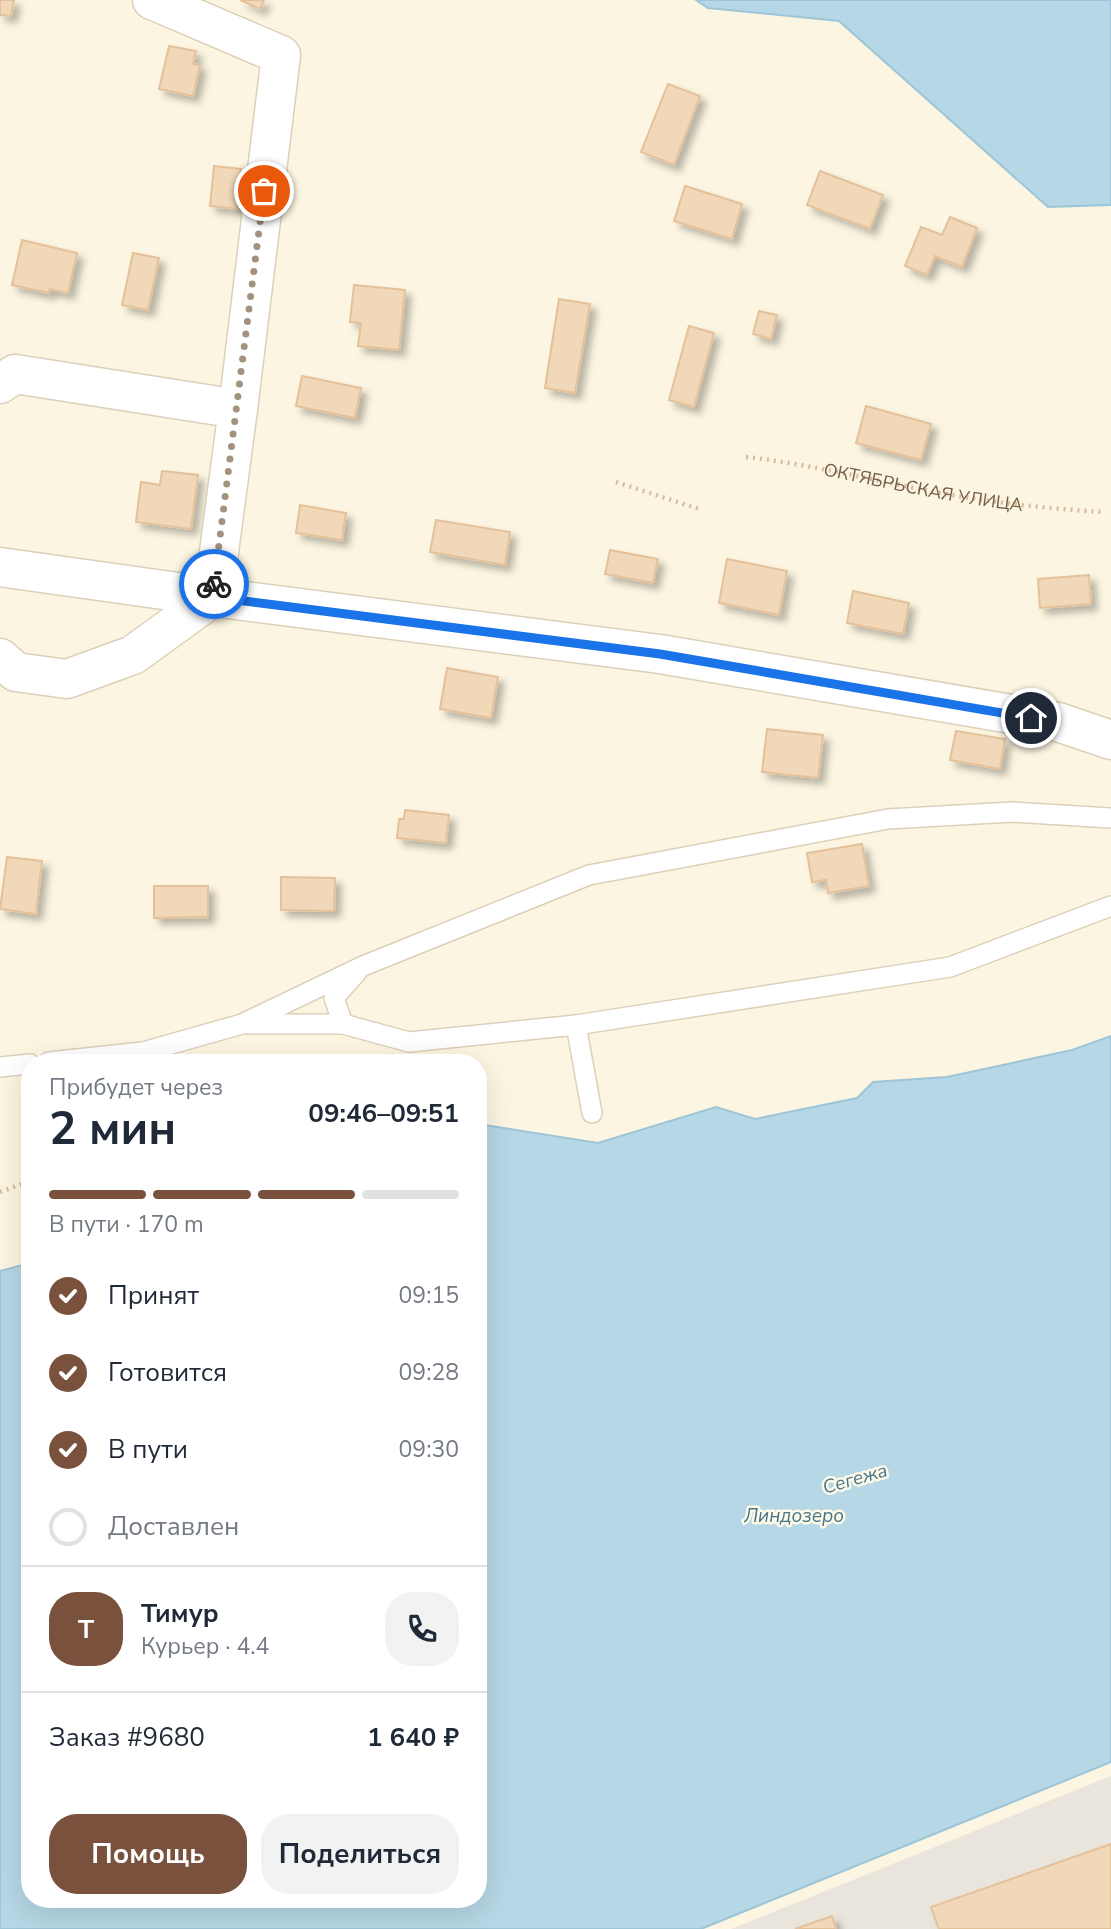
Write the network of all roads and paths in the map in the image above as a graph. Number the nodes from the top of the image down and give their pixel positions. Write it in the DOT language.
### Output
graph roads {
  1 [pos="152,0"];
  2 [pos="0,384"];
  3 [pos="238,409"];
  4 [pos="746,457"];
  5 [pos="616,482"];
  6 [pos="699,509"];
  7 [pos="1103,512"];
  8 [pos="0,567"];
  9 [pos="213,597"];
  10 [pos="0,658"];
  11 [pos="1111,740"];
  12 [pos="1111,818"];
  13 [pos="1111,906"];
  14 [pos="363,966"];
  15 [pos="242,1024"];
  16 [pos="343,1024"];
  17 [pos="576,1025"];
  18 [pos="125,1054"];
  19 [pos="21,1065"];
  20 [pos="0,1067"];
  21 [pos="592,1112"];
  22 [pos="21,1184"];
  23 [pos="0,1192"];
  1 -- 3 [label="street"];
  2 -- 3 [label="street"];
  3 -- 9 [label="street"];
  4 -- 7 [label="path, ОКТЯБРЬСКАЯ УЛИЦА"];
  5 -- 6 [label="path"];
  8 -- 9 [label="street"];
  9 -- 10 [label="street"];
  9 -- 11 [label="street"];
  12 -- 14 [label="lane"];
  13 -- 17 [label="lane"];
  14 -- 15 [label="lane"];
  14 -- 16 [label="lane"];
  15 -- 16 [label="lane"];
  15 -- 18 [label="lane"];
  16 -- 17 [label="lane"];
  17 -- 21 [label="lane"];
  19 -- 20 [label="lane"];
  22 -- 23 [label="path"];
}
